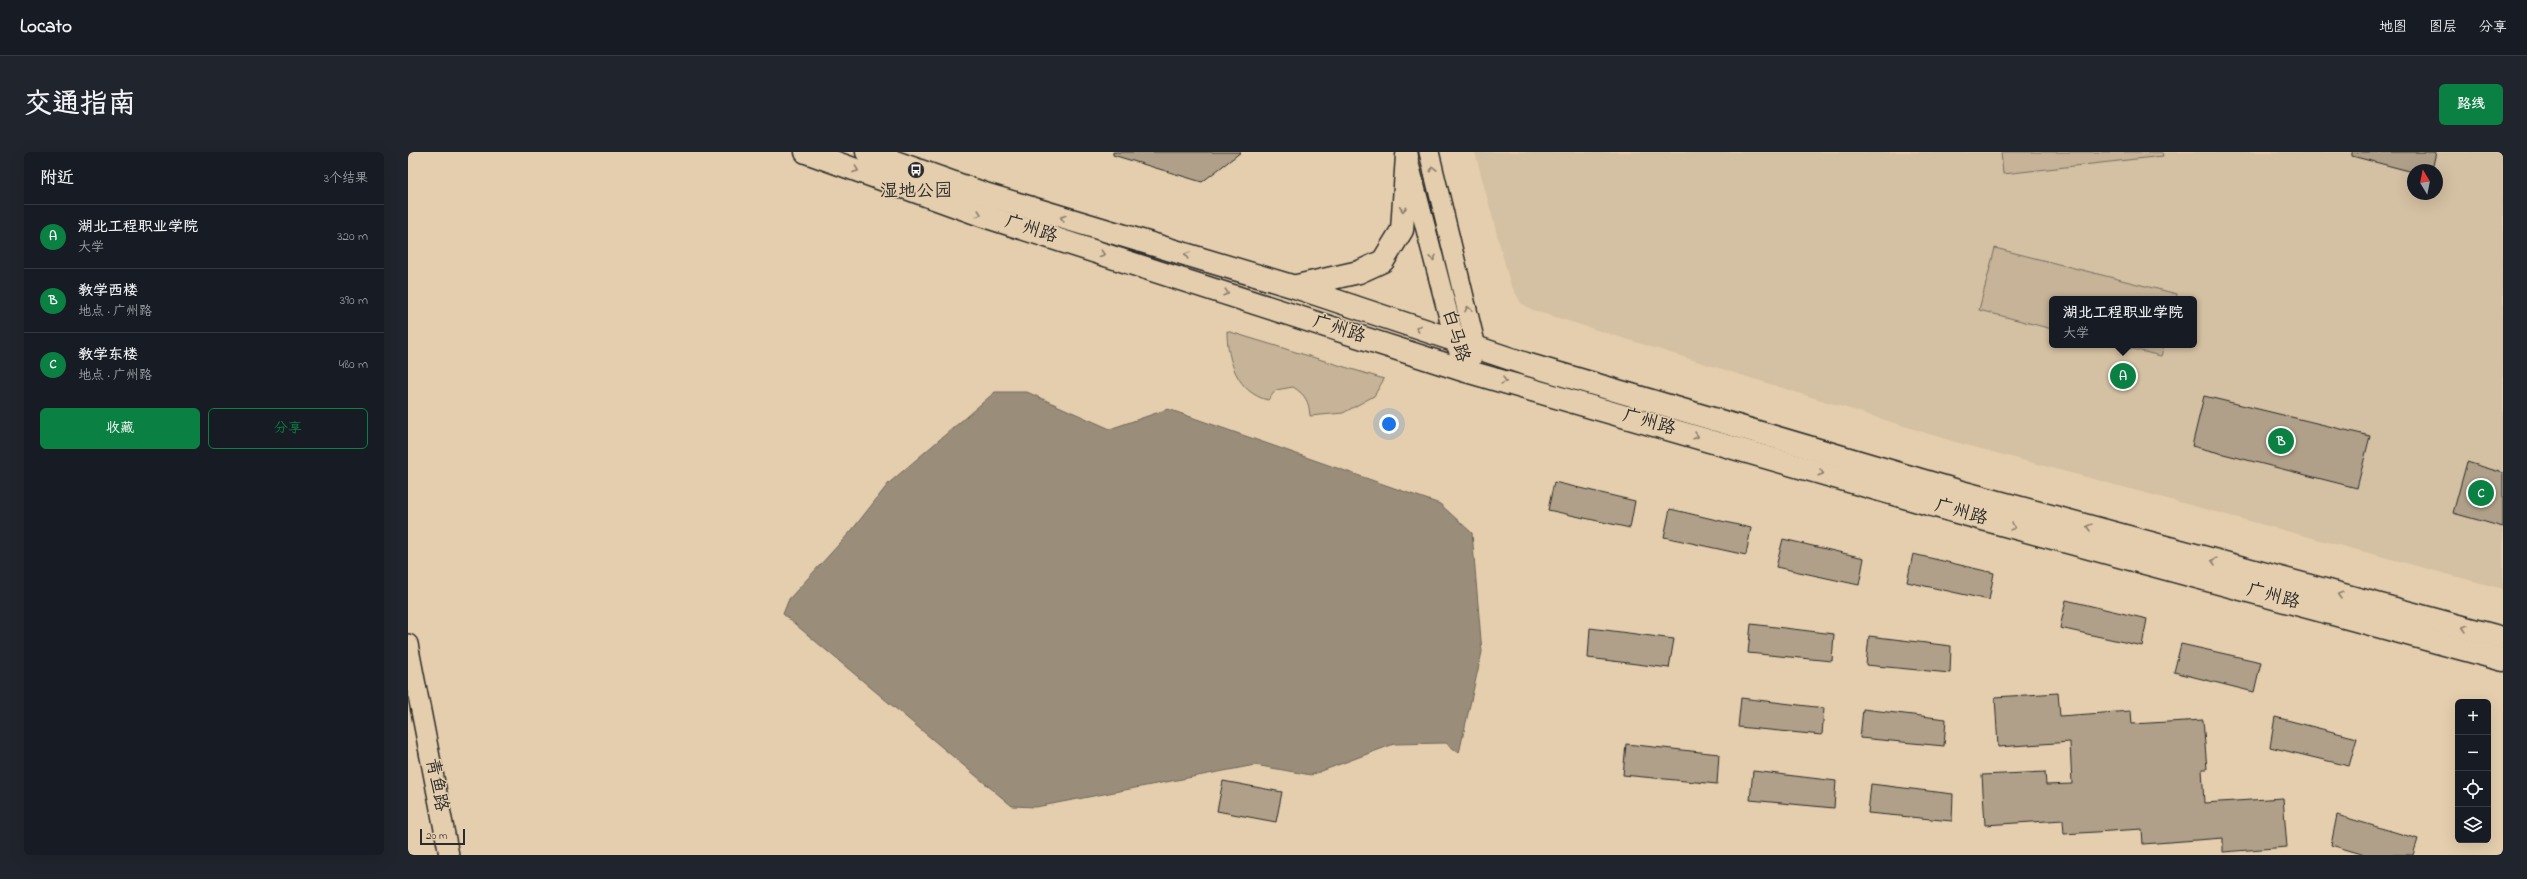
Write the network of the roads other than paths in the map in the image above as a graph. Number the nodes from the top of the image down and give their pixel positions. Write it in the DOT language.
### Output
graph roads {
  1 [pos="806,152"];
  2 [pos="867,152"];
  3 [pos="1429,152"];
  4 [pos="1407,154"];
  5 [pos="1294,287"];
  6 [pos="1455,341"];
  7 [pos="1476,347"];
  8 [pos="1466,371"];
  9 [pos="2503,638"];
  10 [pos="408,644"];
  11 [pos="2503,660"];
  12 [pos="449,855"];
  1 -- 8 [label="main road, 广州路, one-way"];
  5 -- 2 [label="main road, 广州路, one-way"];
  7 -- 3 [label="street, 白马路, one-way"];
  4 -- 5 [label="main road, one-way"];
  4 -- 6 [label="street, 白马路, one-way"];
  6 -- 5 [label="main road, 广州路, one-way"];
  6 -- 7 [label="main road, 广州路"];
  6 -- 8 [label="street, 白马路"];
  7 -- 8 [label="street, 白马路"];
  9 -- 7 [label="main road, 广州路, one-way"];
  8 -- 11 [label="main road, 广州路, one-way"];
  10 -- 12 [label="street, 青鱼路"];
}
